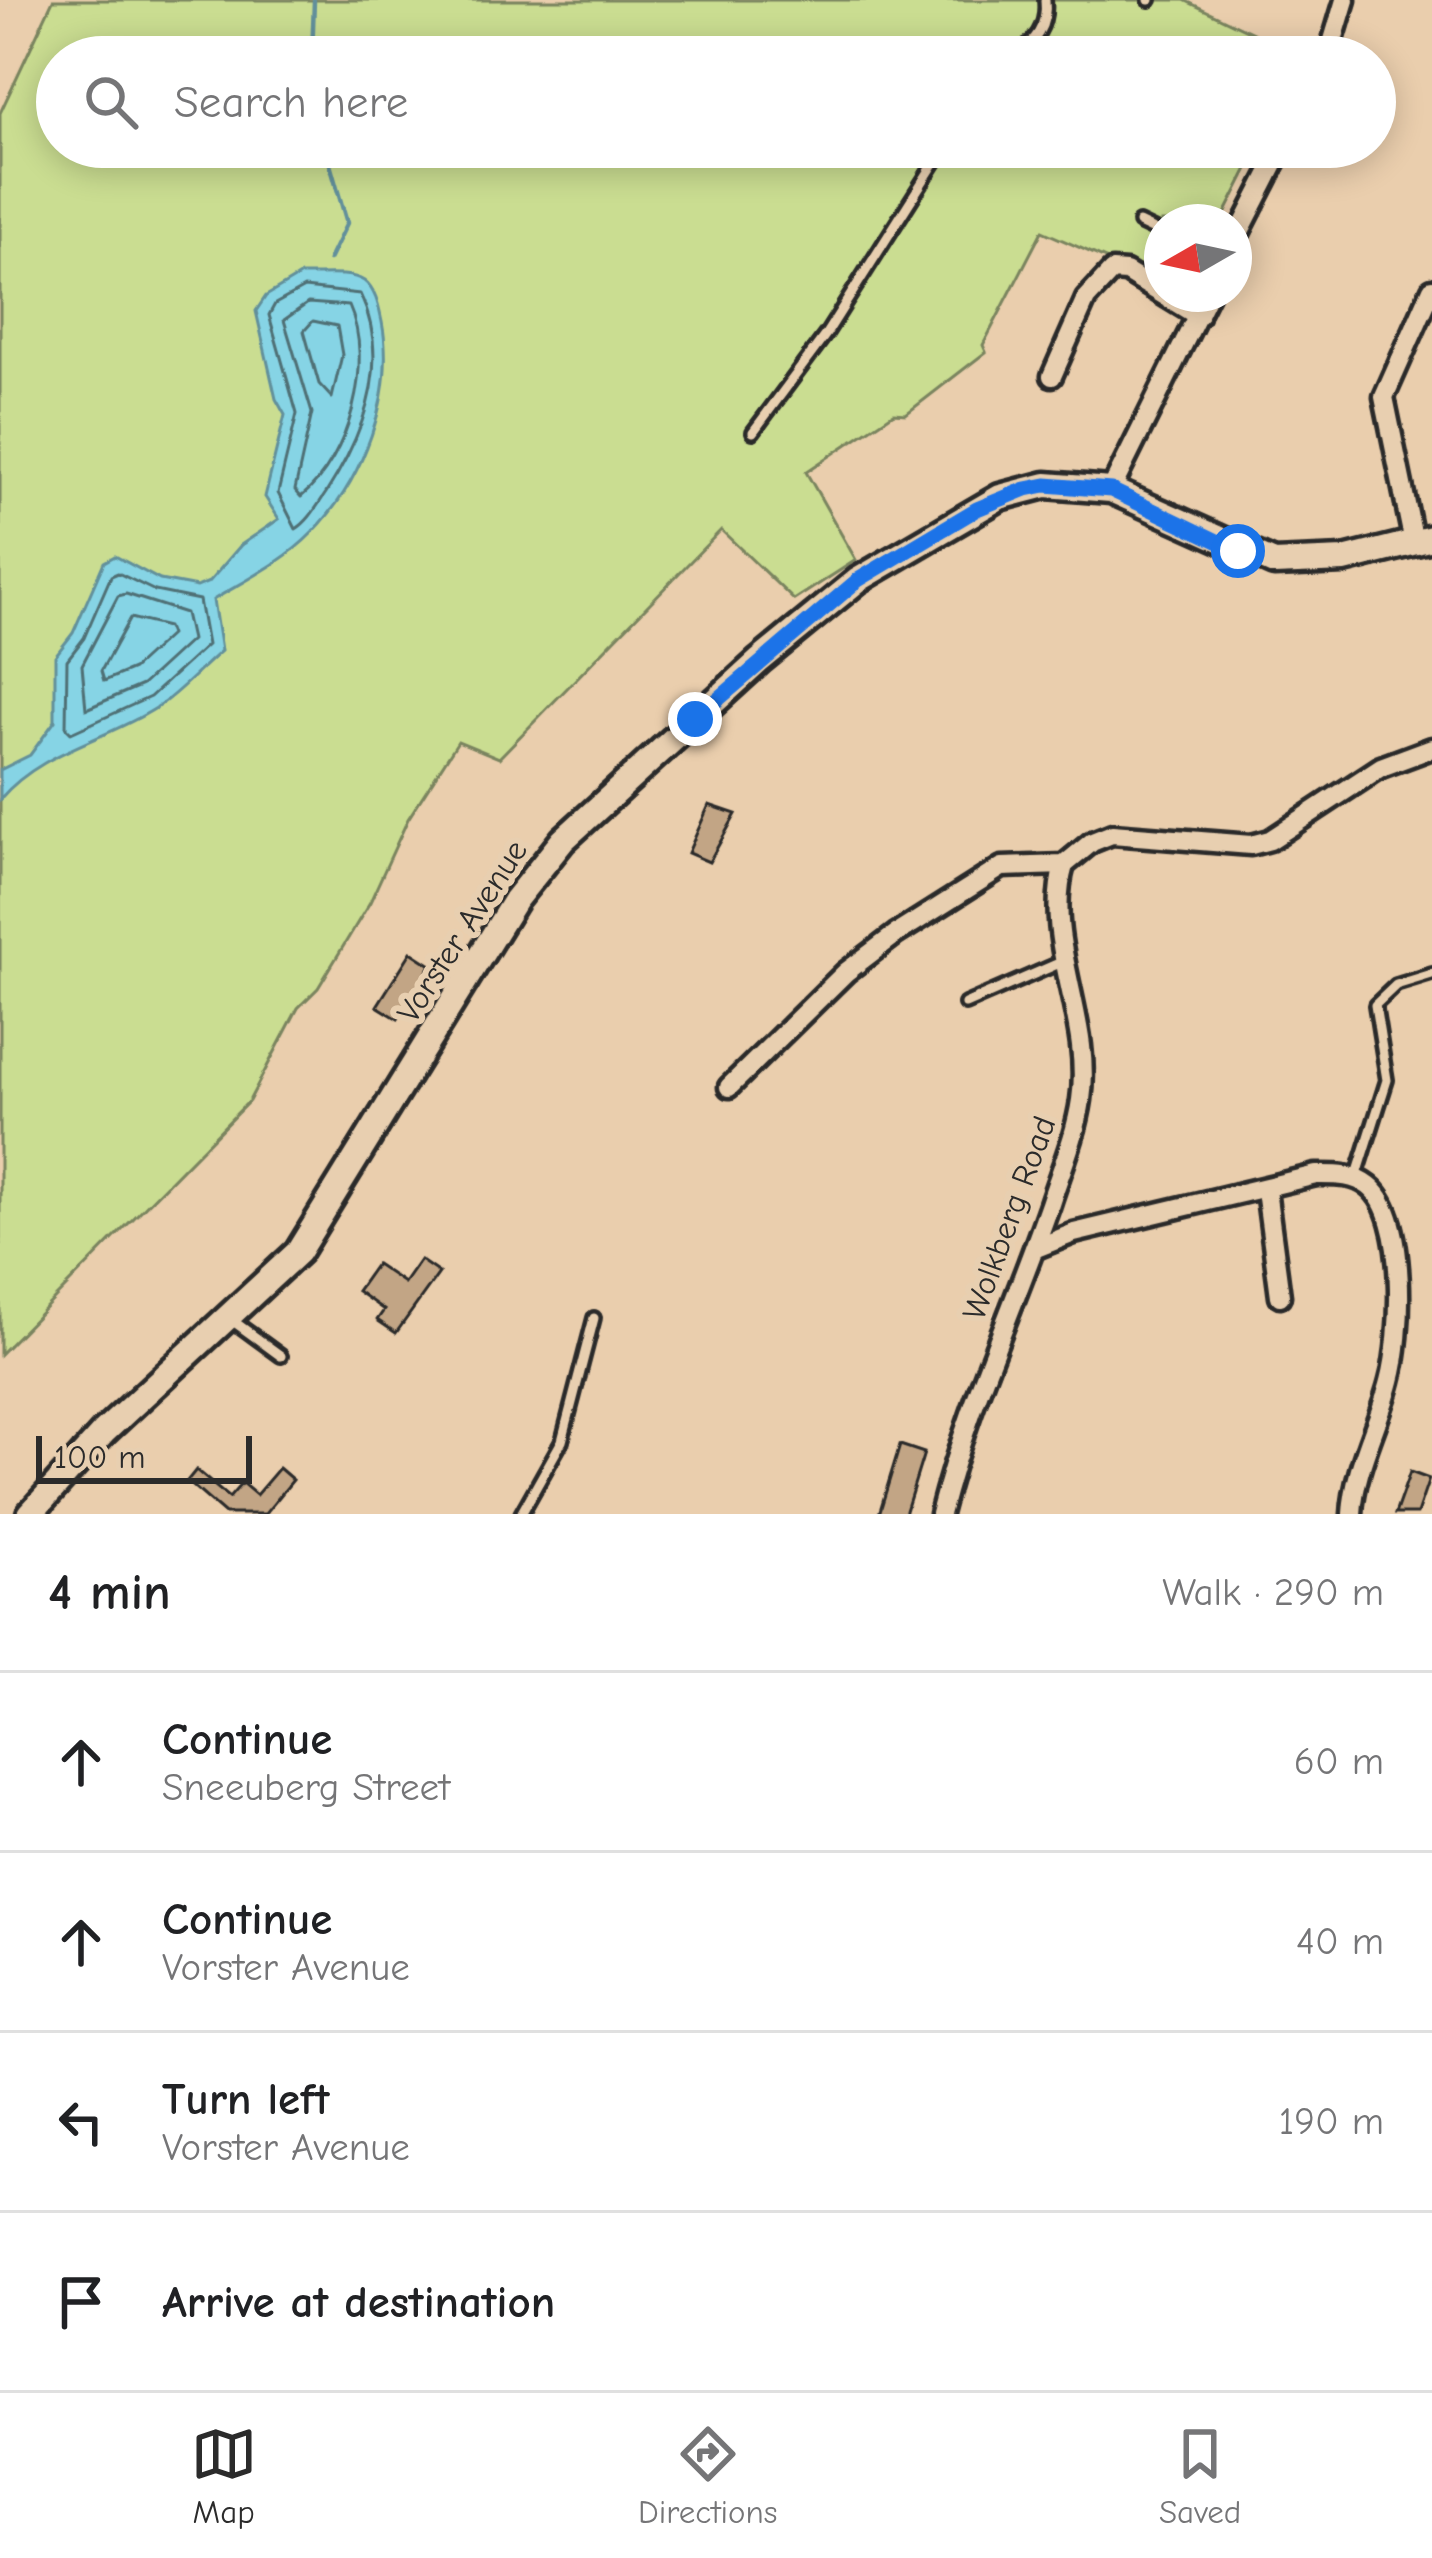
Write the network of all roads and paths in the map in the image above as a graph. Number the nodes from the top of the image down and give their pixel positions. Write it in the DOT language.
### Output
graph roads {
  1 [pos="1045,0"];
  2 [pos="1345,0"];
  3 [pos="1037,36"];
  4 [pos="1334,36"];
  5 [pos="930,168"];
  6 [pos="1272,168"];
  7 [pos="1252,208"];
  8 [pos="1139,223"];
  9 [pos="1144,226"];
  10 [pos="1432,289"];
  11 [pos="1199,312"];
  12 [pos="1198,316"];
  13 [pos="1052,376"];
  14 [pos="753,432"];
  15 [pos="1111,490"];
  16 [pos="1423,541"];
  17 [pos="1432,748"];
  18 [pos="1064,866"];
  19 [pos="1067,960"];
  20 [pos="1432,974"];
  21 [pos="964,1004"];
  22 [pos="728,1087"];
  23 [pos="1356,1178"];
  24 [pos="1266,1190"];
  25 [pos="1042,1225"];
  26 [pos="1074,1233"];
  27 [pos="1034,1249"];
  28 [pos="1280,1297"];
  29 [pos="229,1318"];
  30 [pos="594,1318"];
  31 [pos="281,1356"];
  32 [pos="30,1514"];
  33 [pos="520,1514"];
  34 [pos="940,1514"];
  35 [pos="1352,1514"];
  1 -- 3 [label="lane"];
  2 -- 4 [label="street"];
  5 -- 14 [label="lane"];
  6 -- 7 [label="street"];
  8 -- 9 [label="lane"];
  10 -- 16 [label="street"];
  11 -- 12 [label="street"];
  12 -- 13 [label="street"];
  12 -- 15 [label="street"];
  15 -- 16 [label="main road, Vorster Avenue"];
  15 -- 29 [label="main road, Vorster Avenue"];
  17 -- 18 [label="street"];
  18 -- 19 [label="street, Wolkberg Road"];
  18 -- 22 [label="street"];
  19 -- 21 [label="lane"];
  19 -- 25 [label="street, Wolkberg Road"];
  20 -- 23 [label="lane"];
  23 -- 24 [label="street"];
  23 -- 35 [label="street"];
  24 -- 26 [label="street"];
  24 -- 28 [label="street"];
  25 -- 26 [label="street"];
  25 -- 27 [label="street, Wolkberg Road"];
  26 -- 27 [label="street"];
  27 -- 34 [label="street, Wolkberg Road"];
  29 -- 31 [label="lane"];
  29 -- 32 [label="main road, Vorster Avenue"];
  30 -- 33 [label="lane"];
}
